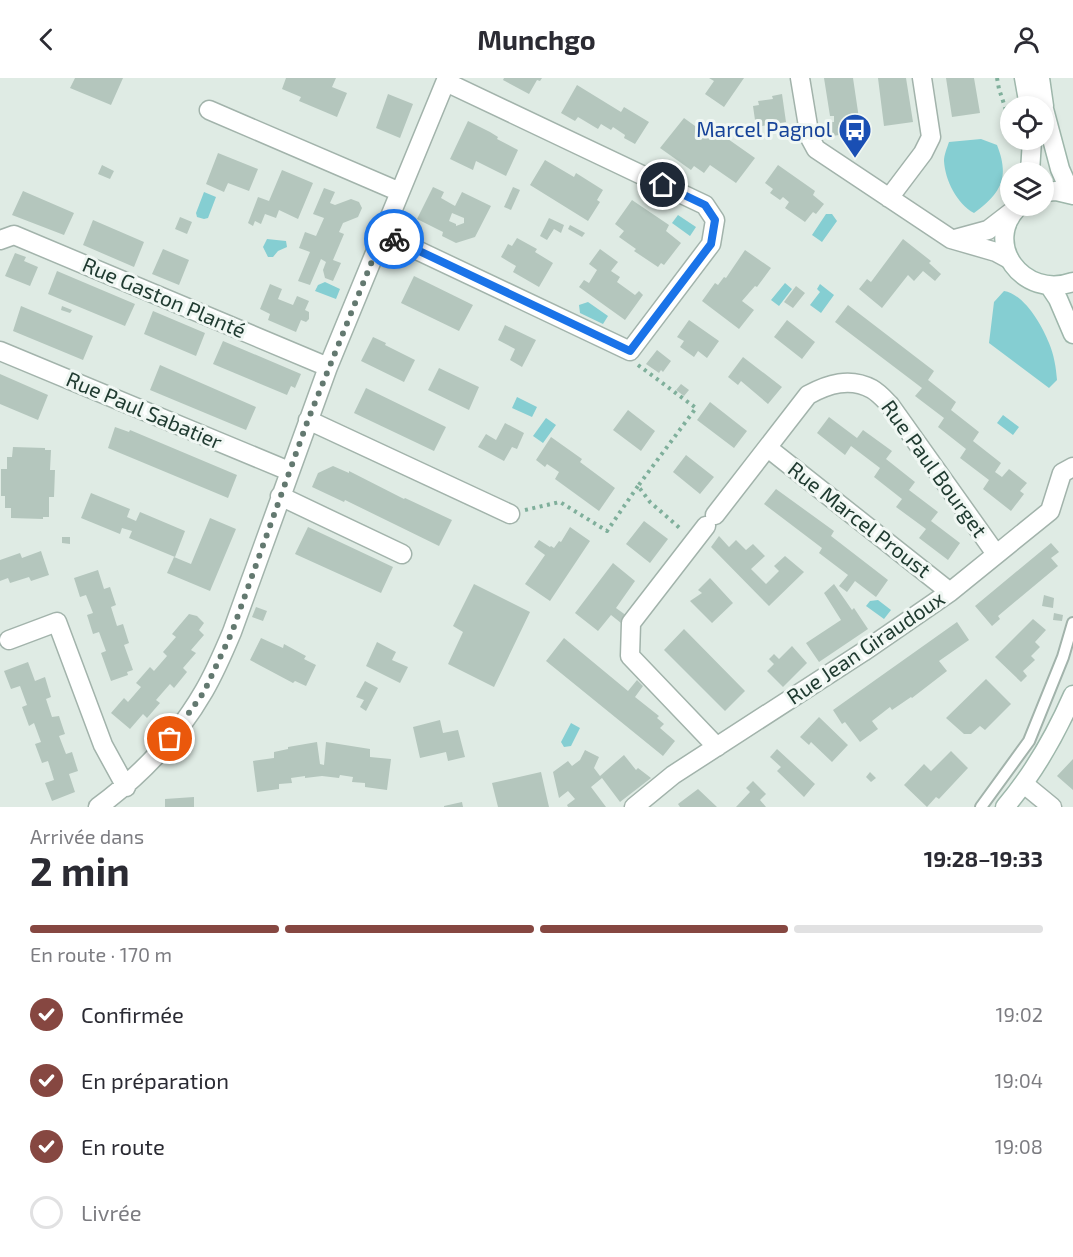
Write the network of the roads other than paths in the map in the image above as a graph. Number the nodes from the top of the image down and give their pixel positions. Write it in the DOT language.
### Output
graph roads {
  1 [pos="800,78"];
  2 [pos="922,78"];
  3 [pos="1024,78"];
  4 [pos="1040,78"];
  5 [pos="446,80"];
  6 [pos="1027,96"];
  7 [pos="1042,96"];
  8 [pos="209,110"];
  9 [pos="1054,146"];
  10 [pos="1054,191"];
  11 [pos="400,192"];
  12 [pos="1072,195"];
  13 [pos="889,198"];
  14 [pos="1006,216"];
  15 [pos="1011,216"];
  16 [pos="383,234"];
  17 [pos="951,239"];
  18 [pos="0,240"];
  19 [pos="1009,259"];
  20 [pos="1073,282"];
  21 [pos="1050,287"];
  22 [pos="1073,334"];
  23 [pos="0,351"];
  24 [pos="328,367"];
  25 [pos="308,420"];
  26 [pos="768,448"];
  27 [pos="1073,466"];
  28 [pos="289,471"];
  29 [pos="280,496"];
  30 [pos="510,514"];
  31 [pos="402,554"];
  32 [pos="996,554"];
  33 [pos="950,592"];
  34 [pos="1073,623"];
  35 [pos="9,640"];
  36 [pos="1073,695"];
  37 [pos="717,747"];
  38 [pos="1024,784"];
  39 [pos="126,787"];
  40 [pos="99,807"];
  41 [pos="634,807"];
  42 [pos="981,807"];
  43 [pos="1005,807"];
  44 [pos="1052,807"];
  1 -- 13 [label="street"];
  2 -- 13 [label="street"];
  3 -- 6 [label="street"];
  4 -- 7 [label="street"];
  5 -- 11 [label="street"];
  5 -- 16 [label="street"];
  8 -- 11 [label="street"];
  9 -- 12 [label="street"];
  10 -- 12 [label="street"];
  11 -- 16 [label="street"];
  13 -- 17 [label="street"];
  14 -- 17 [label="street"];
  15 -- 19 [label="street"];
  16 -- 24 [label="street"];
  17 -- 19 [label="street"];
  18 -- 24 [label="street, Rue Gaston Planté"];
  19 -- 21 [label="street"];
  20 -- 21 [label="street"];
  21 -- 22 [label="street"];
  23 -- 28 [label="street, Rue Paul Sabatier"];
  24 -- 25 [label="street"];
  25 -- 28 [label="street"];
  25 -- 30 [label="street"];
  26 -- 32 [label="street, Rue Paul Bourget"];
  26 -- 33 [label="street, Rue Marcel Proust"];
  26 -- 37 [label="street, Rue Paul Bourget"];
  27 -- 32 [label="street, Rue Jean Giraudoux"];
  28 -- 29 [label="street"];
  29 -- 31 [label="street"];
  29 -- 39 [label="street"];
  32 -- 33 [label="street, Rue Jean Giraudoux"];
  33 -- 37 [label="street, Rue Jean Giraudoux"];
  34 -- 42 [label="lane"];
  35 -- 39 [label="street"];
  36 -- 38 [label="street"];
  37 -- 41 [label="street, Rue Jean Giraudoux"];
  38 -- 43 [label="street"];
  38 -- 44 [label="street"];
  39 -- 40 [label="street"];
}
